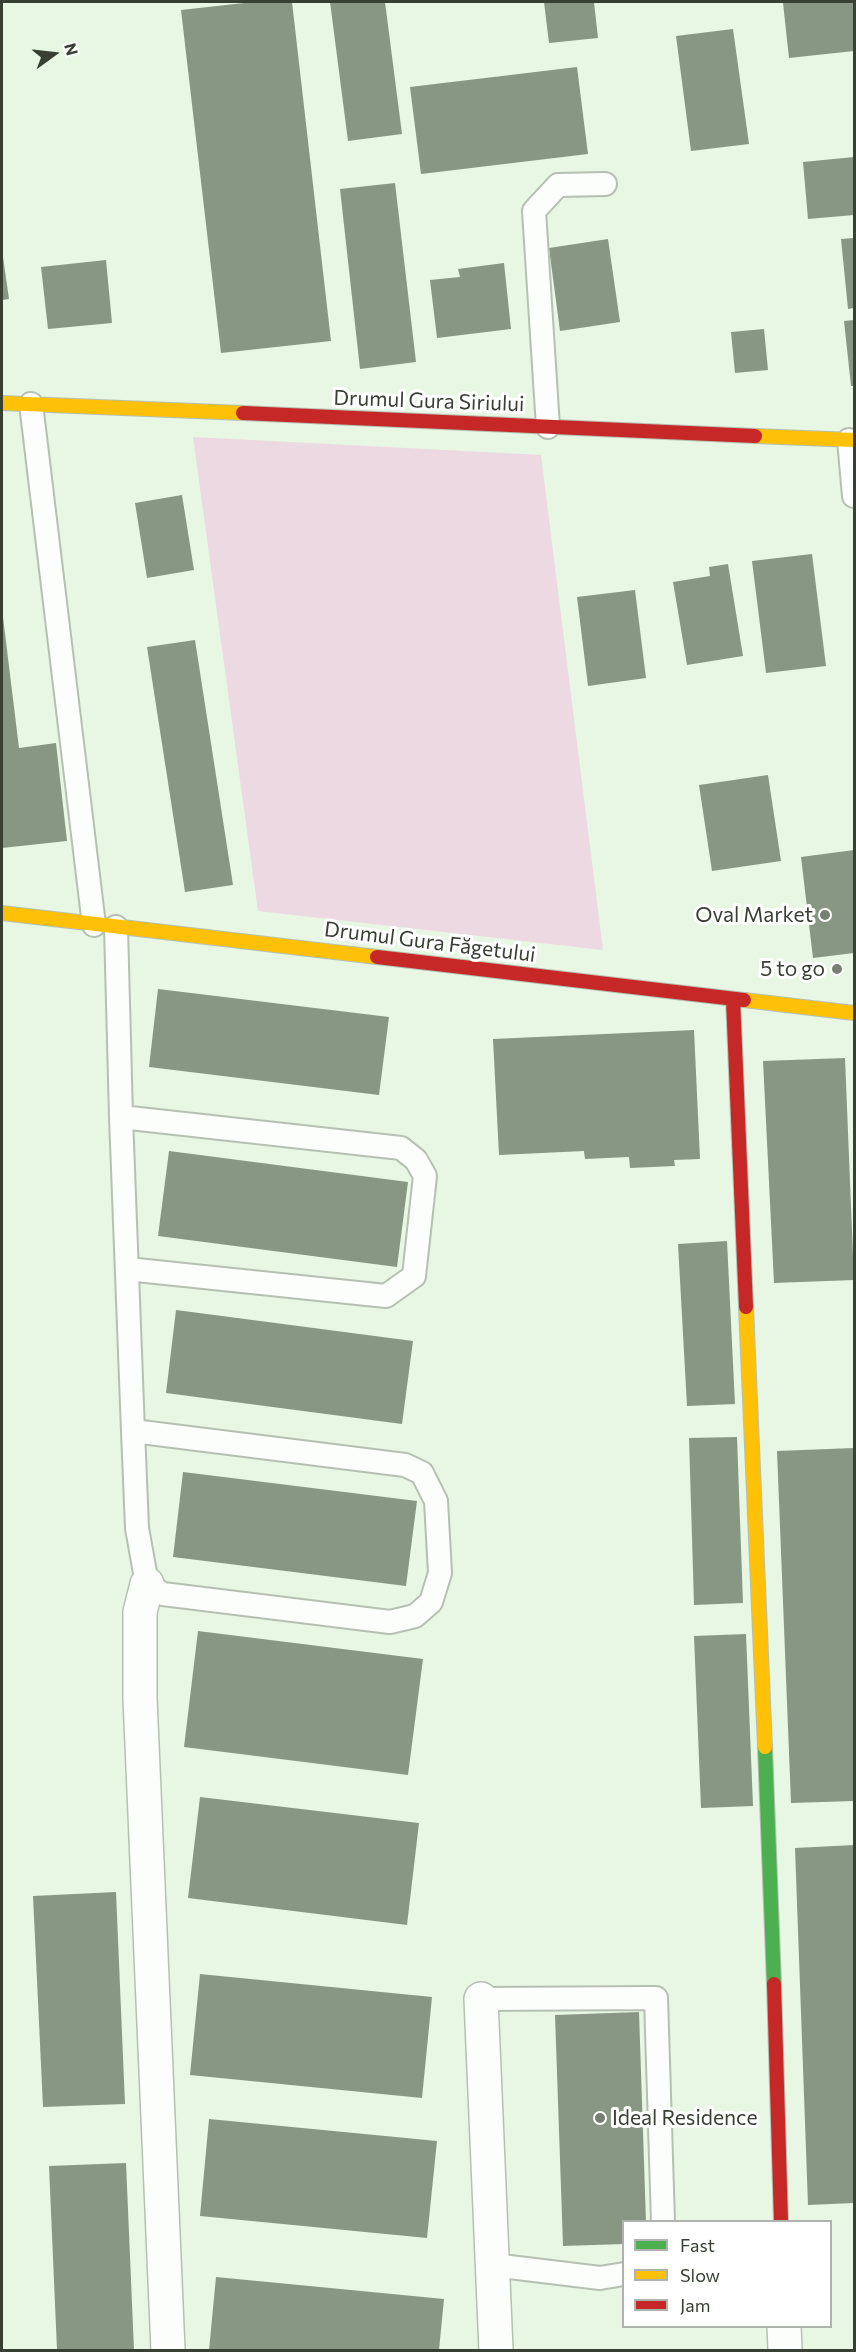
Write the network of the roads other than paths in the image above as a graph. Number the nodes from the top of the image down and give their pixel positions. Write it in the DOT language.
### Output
graph roads {
  1 [pos="605,184"];
  2 [pos="2,403"];
  3 [pos="31,404"];
  4 [pos="548,427"];
  5 [pos="852,440"];
  6 [pos="855,496"];
  7 [pos="2,913"];
  8 [pos="105,926"];
  9 [pos="733,999"];
  10 [pos="855,1013"];
  11 [pos="121,1117"];
  12 [pos="126,1269"];
  13 [pos="133,1431"];
  14 [pos="147,1584"];
  15 [pos="481,1999"];
  16 [pos="663,2220"];
  17 [pos="781,2220"];
  18 [pos="493,2265"];
  19 [pos="622,2274"];
  20 [pos="784,2328"];
  21 [pos="168,2350"];
  22 [pos="496,2350"];
  23 [pos="785,2350"];
  1 -- 4 [label="lane"];
  2 -- 3 [label="street, Drumul Gura Siriului"];
  3 -- 4 [label="street, Drumul Gura Siriului"];
  3 -- 8 [label="lane"];
  4 -- 5 [label="street, Drumul Gura Siriului"];
  5 -- 6 [label="lane"];
  7 -- 8 [label="street, Drumul Gura Făgetului"];
  8 -- 9 [label="street, Drumul Gura Făgetului"];
  8 -- 11 [label="lane"];
  9 -- 10 [label="street, Drumul Gura Făgetului"];
  9 -- 17 [label="street"];
  11 -- 12 [label="lane"];
  11 -- 12 [label="lane"];
  12 -- 13 [label="lane"];
  13 -- 14 [label="lane"];
  13 -- 14 [label="lane"];
  14 -- 21 [label="street"];
  15 -- 16 [label="lane"];
  15 -- 18 [label="street"];
  18 -- 19 [label="lane"];
  18 -- 22 [label="street"];
  20 -- 23 [label="street"];
}
